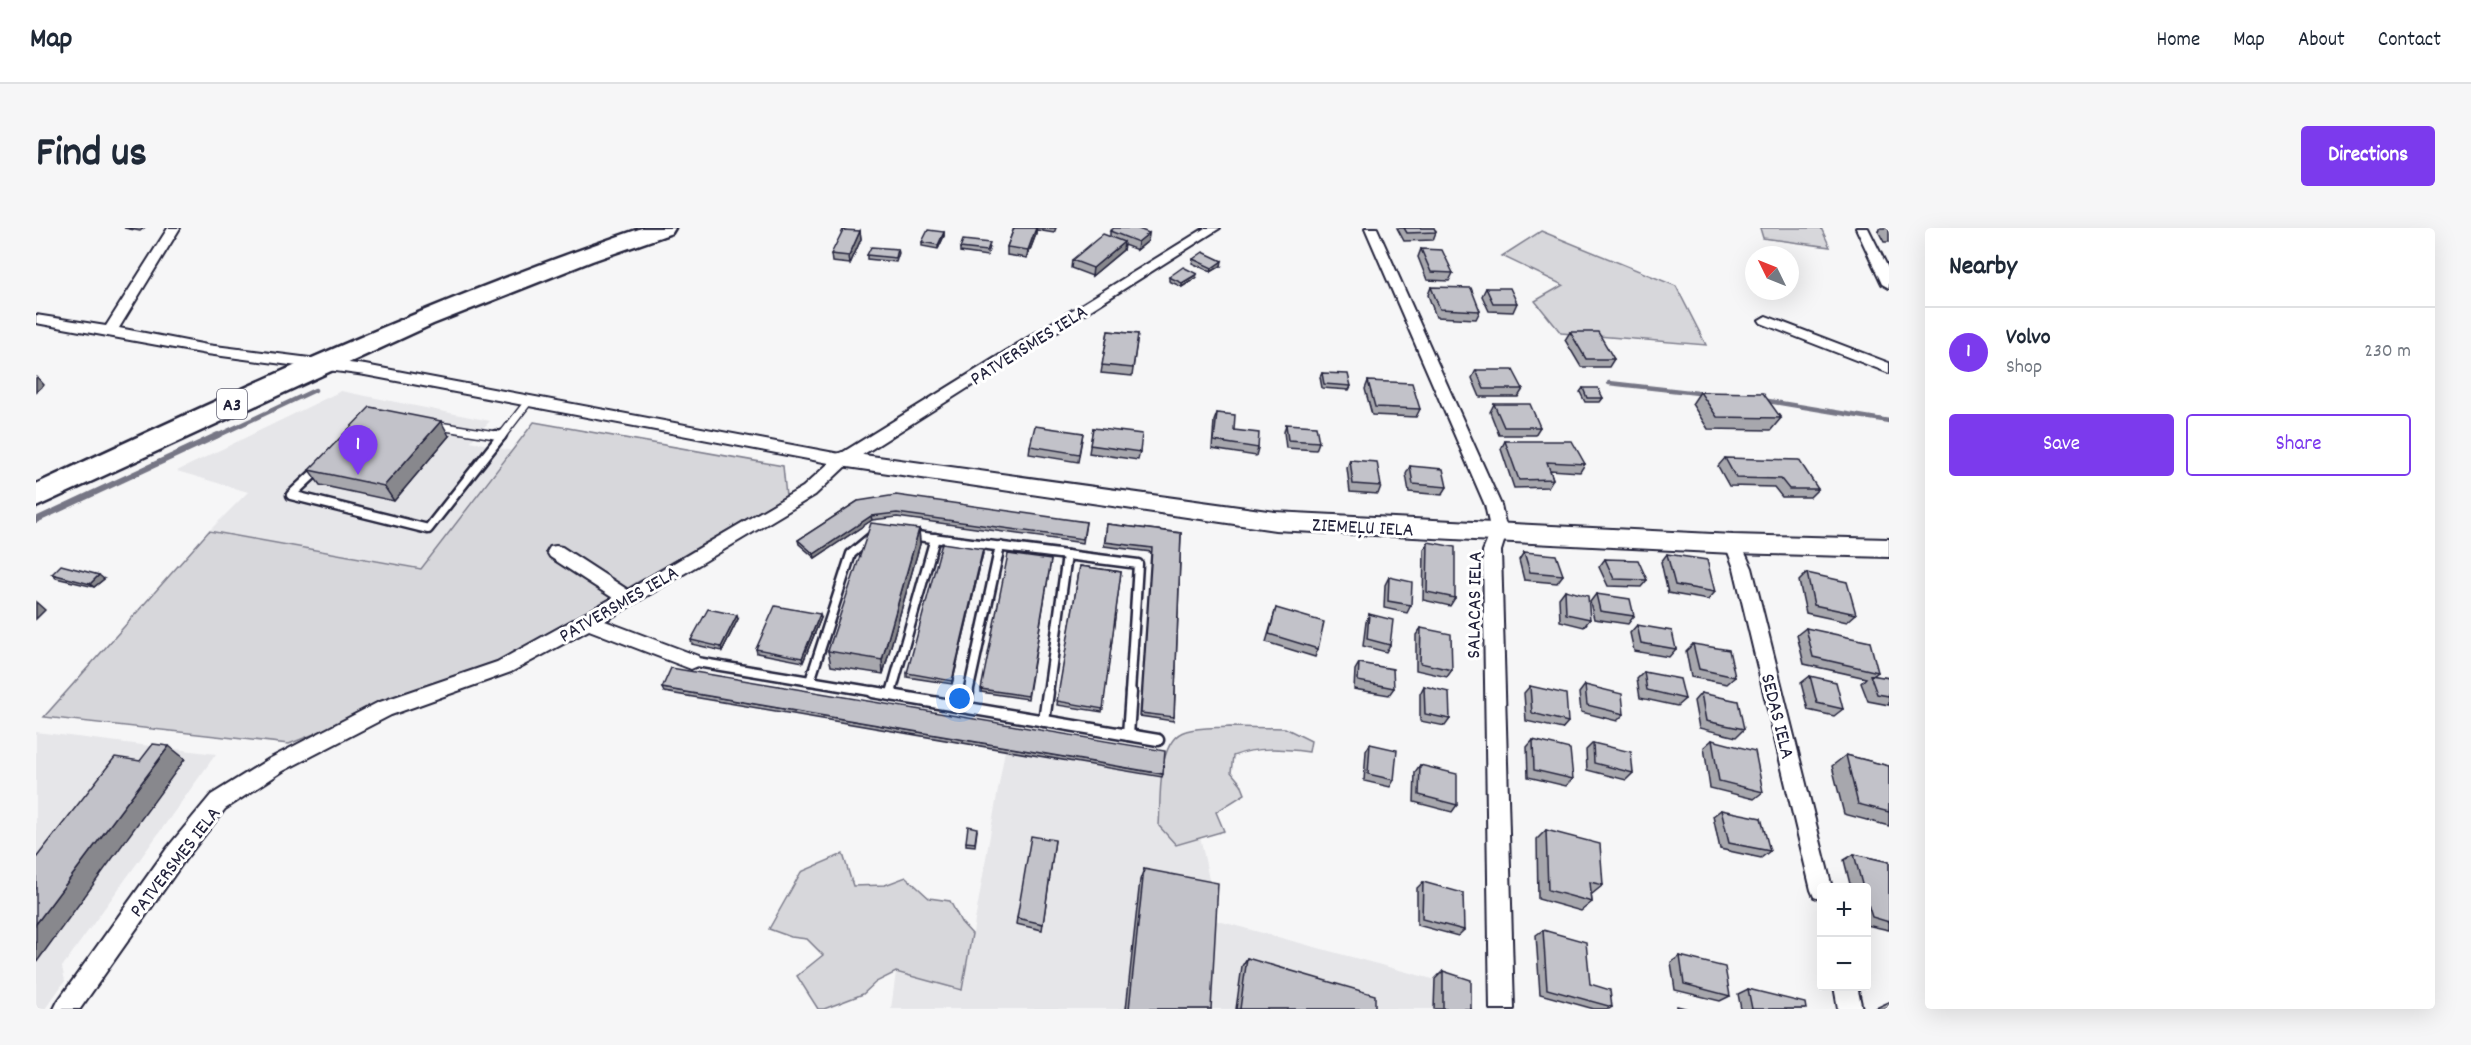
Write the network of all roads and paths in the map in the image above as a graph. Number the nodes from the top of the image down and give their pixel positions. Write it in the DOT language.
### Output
graph roads {
  1 [pos="174,228"];
  2 [pos="664,228"];
  3 [pos="1214,228"];
  4 [pos="1371,228"];
  5 [pos="1862,228"];
  6 [pos="1884,262"];
  7 [pos="1889,284"];
  8 [pos="36,319"];
  9 [pos="1766,320"];
  10 [pos="111,330"];
  11 [pos="319,363"];
  12 [pos="1889,368"];
  13 [pos="528,402"];
  14 [pos="422,423"];
  15 [pos="501,436"];
  16 [pos="842,460"];
  17 [pos="326,463"];
  18 [pos="36,496"];
  19 [pos="881,531"];
  20 [pos="1499,532"];
  21 [pos="903,534"];
  22 [pos="935,538"];
  23 [pos="1733,544"];
  24 [pos="1000,546"];
  25 [pos="1889,548"];
  26 [pos="556,552"];
  27 [pos="1067,555"];
  28 [pos="628,599"];
  29 [pos="588,622"];
  30 [pos="691,661"];
  31 [pos="810,681"];
  32 [pos="891,695"];
  33 [pos="964,707"];
  34 [pos="1044,721"];
  35 [pos="1128,735"];
  36 [pos="1158,740"];
  37 [pos="1819,883"];
  38 [pos="1846,991"];
  39 [pos="66,1009"];
  40 [pos="1502,1009"];
  41 [pos="1850,1009"];
  1 -- 10 [label="street"];
  2 -- 11 [label="highway, A3"];
  3 -- 16 [label="street, PATVERSMES IELA"];
  4 -- 20 [label="street, SALACAS IELA"];
  5 -- 6 [label="street"];
  6 -- 7 [label="street"];
  8 -- 10 [label="street"];
  9 -- 12 [label="street"];
  10 -- 11 [label="street"];
  11 -- 13 [label="street"];
  11 -- 18 [label="highway, A3"];
  13 -- 15 [label="lane"];
  13 -- 16 [label="street"];
  14 -- 15 [label="lane"];
  15 -- 17 [label="lane"];
  16 -- 20 [label="street, ZIEMEĻU IELA"];
  16 -- 28 [label="street, PATVERSMES IELA"];
  19 -- 31 [label="lane"];
  20 -- 23 [label="street, ZIEMEĻU IELA"];
  20 -- 40 [label="street, SALACAS IELA"];
  21 -- 22 [label="lane"];
  22 -- 24 [label="lane"];
  22 -- 32 [label="lane"];
  23 -- 25 [label="street, ZIEMEĻU IELA"];
  23 -- 37 [label="street, SEDAS IELA"];
  24 -- 27 [label="lane"];
  24 -- 33 [label="lane"];
  26 -- 28 [label="street"];
  27 -- 34 [label="lane"];
  27 -- 35 [label="lane"];
  28 -- 29 [label="street, PATVERSMES IELA"];
  29 -- 30 [label="street"];
  29 -- 39 [label="street, PATVERSMES IELA"];
  30 -- 31 [label="lane"];
  31 -- 32 [label="lane"];
  32 -- 33 [label="lane"];
  33 -- 34 [label="lane"];
  34 -- 35 [label="lane"];
  35 -- 36 [label="lane"];
  38 -- 41 [label="street"];
}
